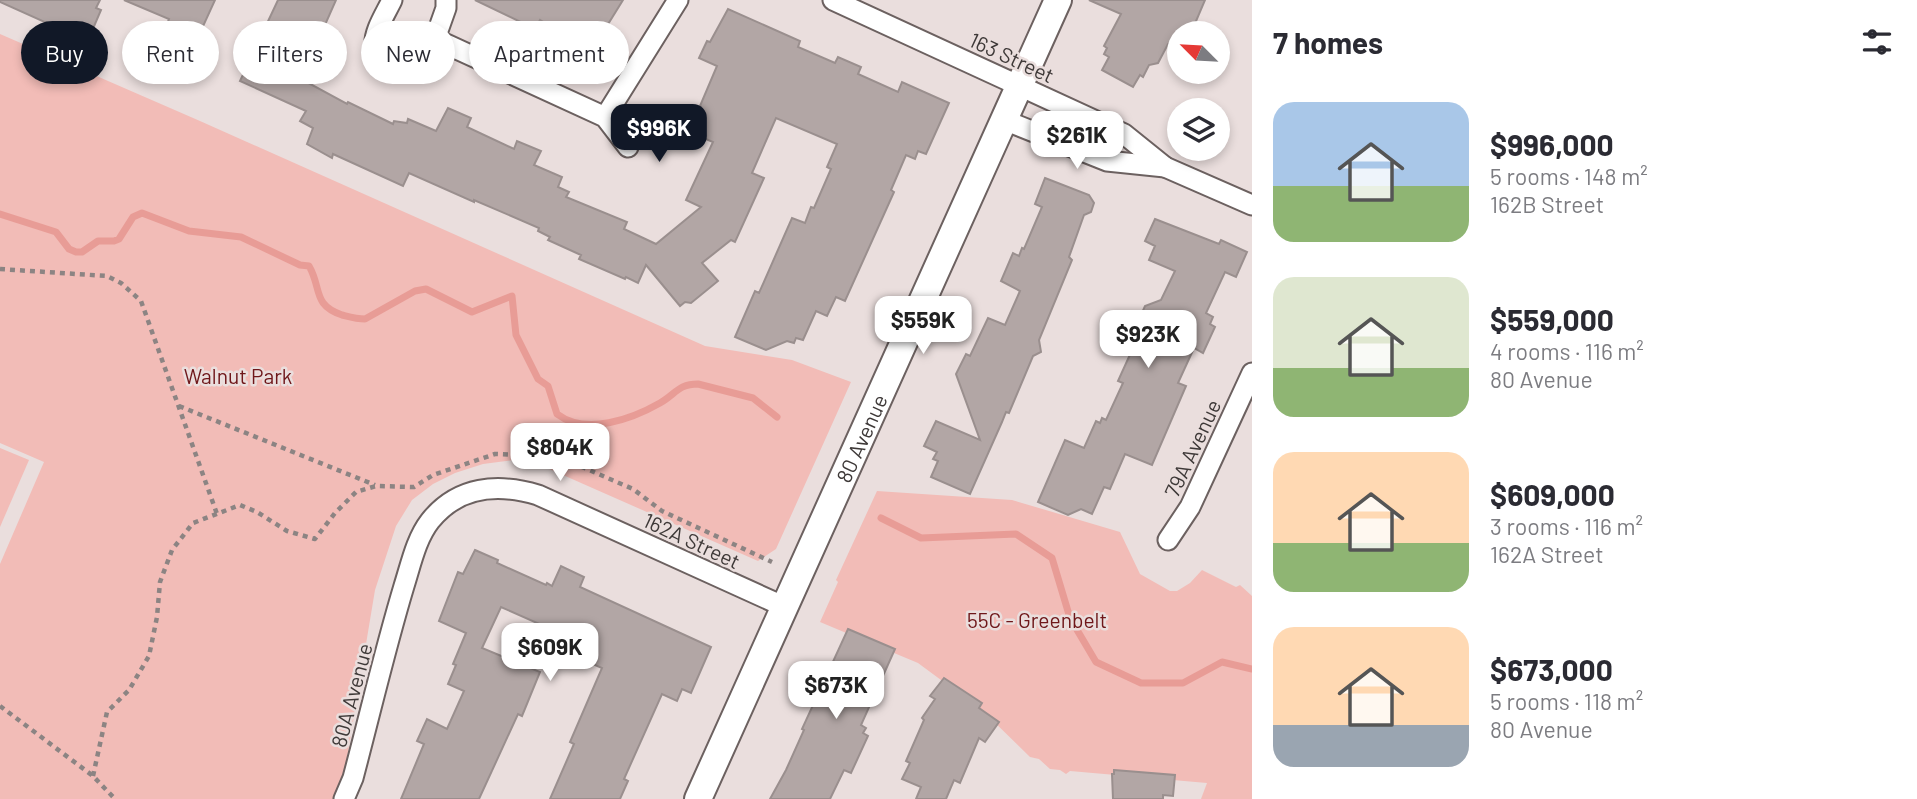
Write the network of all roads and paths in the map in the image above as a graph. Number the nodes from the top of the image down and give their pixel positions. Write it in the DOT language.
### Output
graph roads {
  1 [pos="392,0"];
  2 [pos="446,0"];
  3 [pos="678,0"];
  4 [pos="833,0"];
  5 [pos="1058,0"];
  6 [pos="383,21"];
  7 [pos="441,21"];
  8 [pos="455,48"];
  9 [pos="1020,85"];
  10 [pos="605,117"];
  11 [pos="1004,120"];
  12 [pos="628,147"];
  13 [pos="1165,167"];
  14 [pos="1252,205"];
  15 [pos="0,269"];
  16 [pos="1252,373"];
  17 [pos="180,406"];
  18 [pos="376,486"];
  19 [pos="217,514"];
  20 [pos="1168,540"];
  21 [pos="772,562"];
  22 [pos="400,601"];
  23 [pos="785,607"];
  24 [pos="0,706"];
  25 [pos="93,776"];
  26 [pos="115,799"];
  27 [pos="344,799"];
  28 [pos="698,799"];
  1 -- 6 [label="street"];
  2 -- 7 [label="street"];
  3 -- 10 [label="street"];
  4 -- 9 [label="street, 163 Street"];
  5 -- 9 [label="street, 80 Avenue"];
  8 -- 10 [label="street"];
  9 -- 11 [label="street, 80 Avenue"];
  9 -- 13 [label="street, 163 Street"];
  10 -- 12 [label="street"];
  11 -- 13 [label="street, 163 Street"];
  11 -- 23 [label="street, 80 Avenue"];
  13 -- 14 [label="street, 163 Street"];
  15 -- 17 [label="path"];
  16 -- 20 [label="street, 79A Avenue"];
  17 -- 18 [label="path"];
  17 -- 19 [label="path"];
  18 -- 19 [label="path"];
  18 -- 21 [label="path"];
  19 -- 25 [label="path"];
  22 -- 23 [label="street, 162A Street"];
  22 -- 27 [label="street, 80A Avenue"];
  23 -- 28 [label="street, 80 Avenue"];
  24 -- 25 [label="path"];
  25 -- 26 [label="path"];
}
